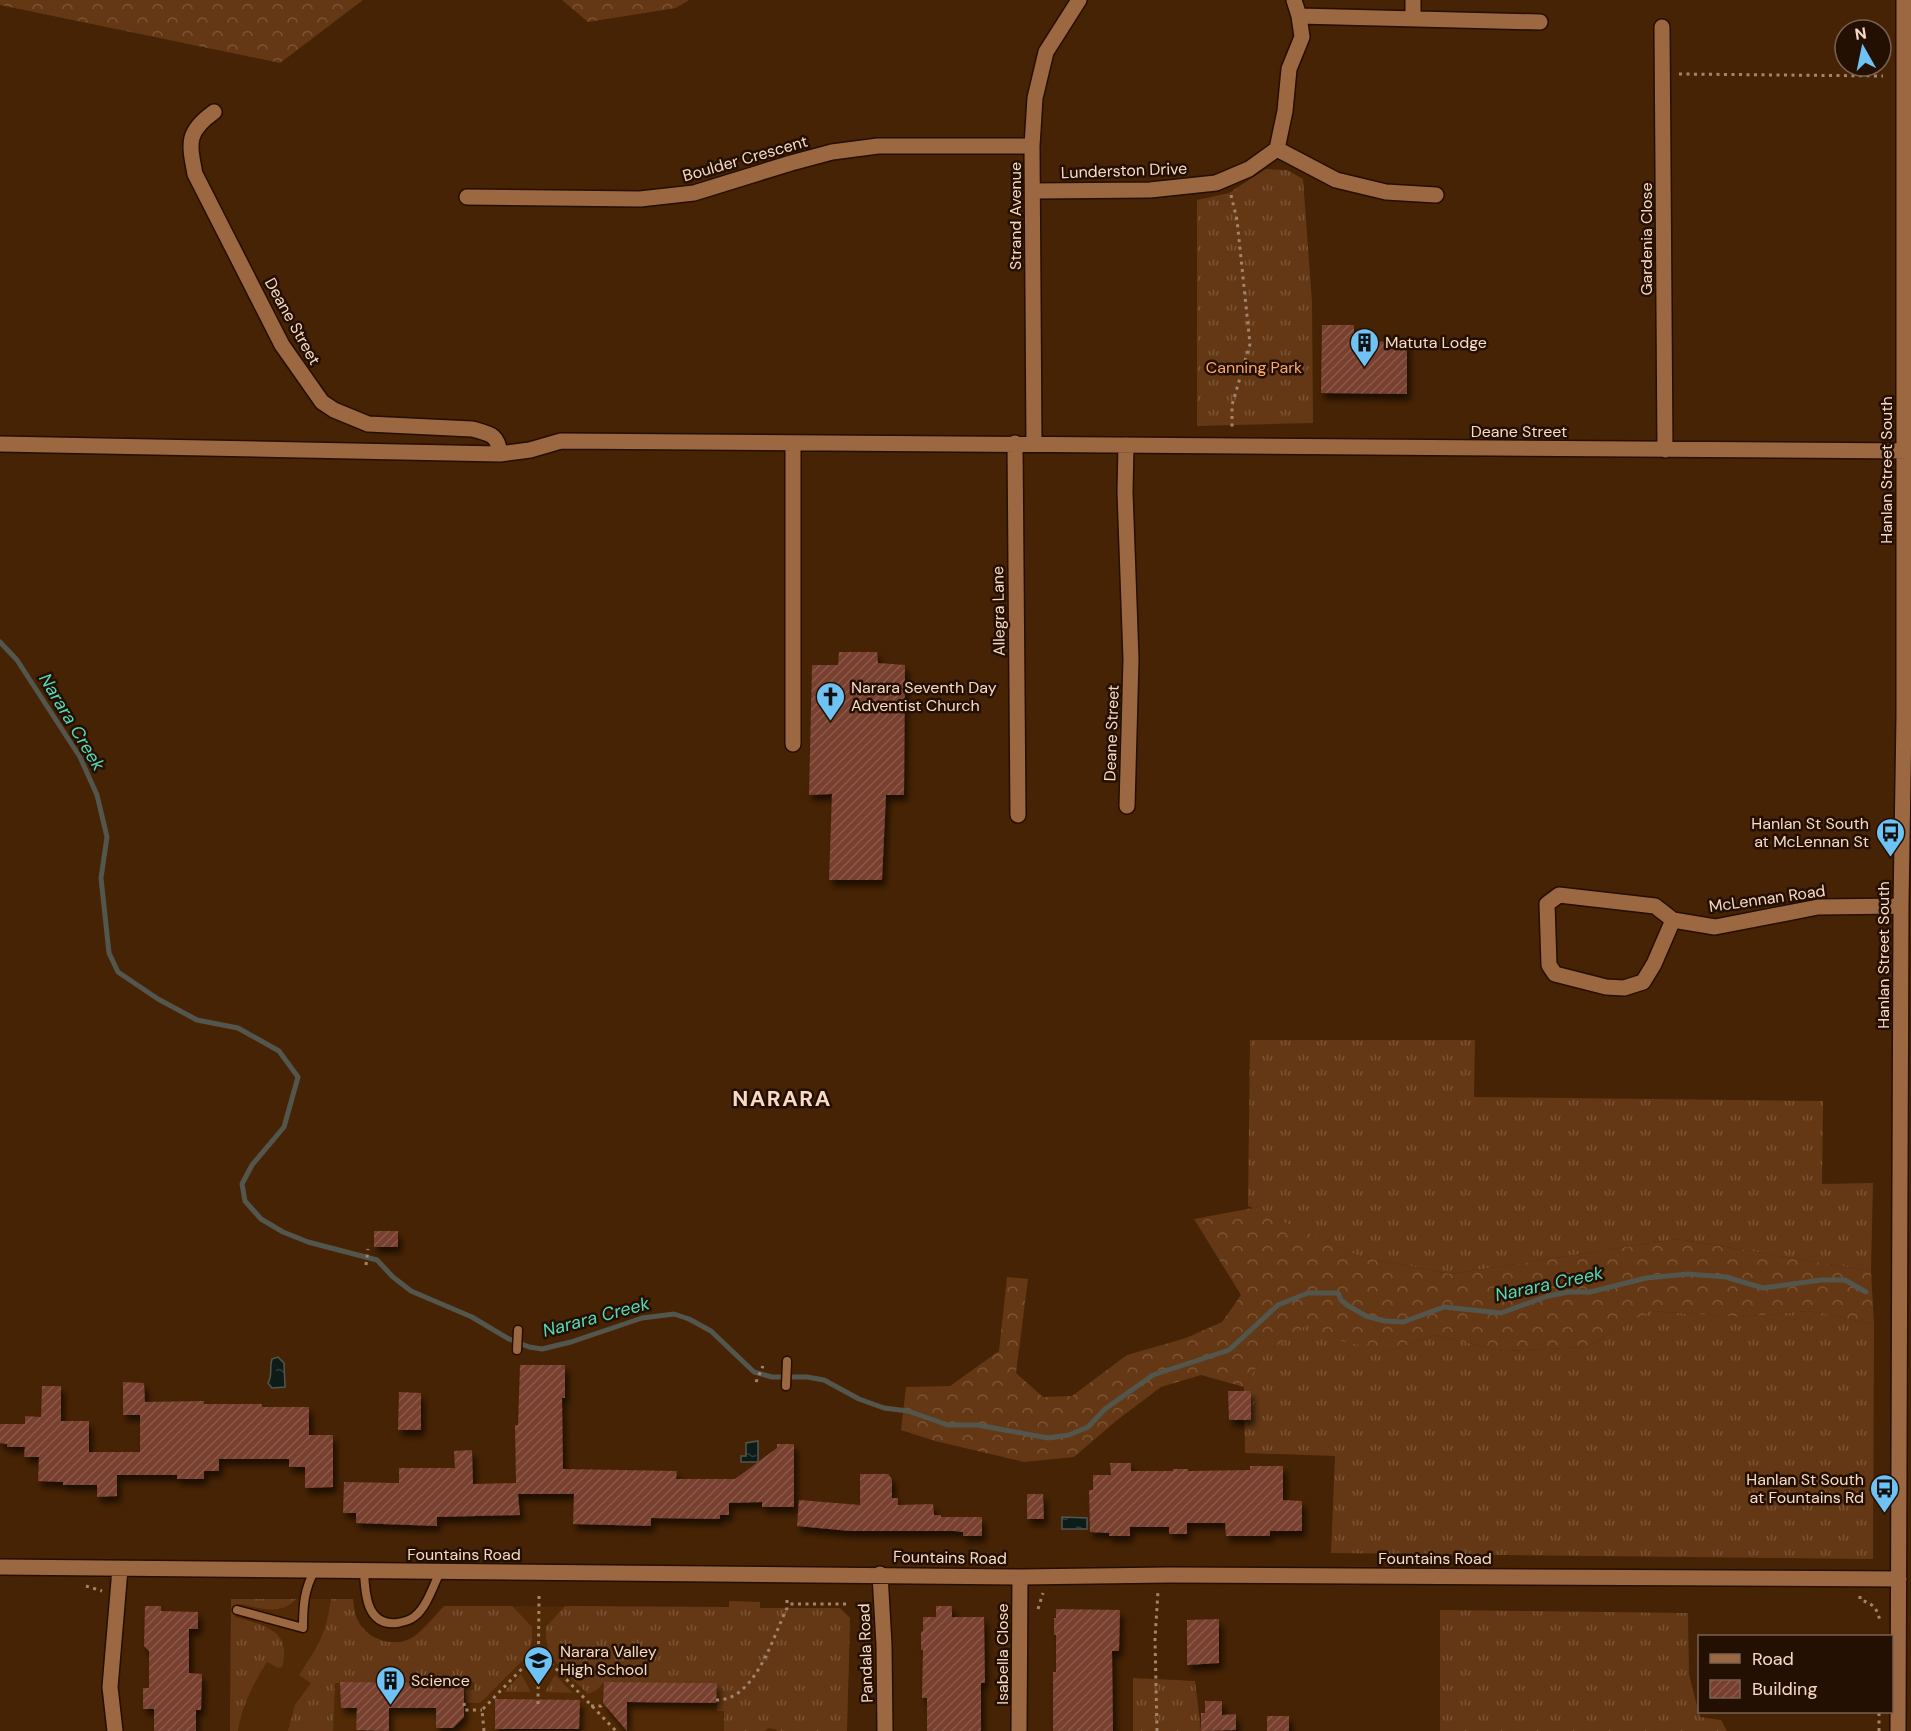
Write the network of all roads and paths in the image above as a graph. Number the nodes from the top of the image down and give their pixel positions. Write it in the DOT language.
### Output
graph roads {
  1 [pos="1078,0"];
  2 [pos="1294,0"];
  3 [pos="1413,0"];
  4 [pos="1906,2"];
  5 [pos="1299,16"];
  6 [pos="1413,18"];
  7 [pos="1540,22"];
  8 [pos="1662,27"];
  9 [pos="1662,74"];
  10 [pos="1833,76"];
  11 [pos="214,112"];
  12 [pos="1032,146"];
  13 [pos="1277,149"];
  14 [pos="1227,178"];
  15 [pos="1033,190"];
  16 [pos="1436,195"];
  17 [pos="467,196"];
  18 [pos="1232,425"];
  19 [pos="793,443"];
  20 [pos="1015,443"];
  21 [pos="0,444"];
  22 [pos="1034,444"];
  23 [pos="1126,445"];
  24 [pos="1665,450"];
  25 [pos="1907,451"];
  26 [pos="500,454"];
  27 [pos="793,744"];
  28 [pos="1127,806"];
  29 [pos="1018,815"];
  30 [pos="1901,906"];
  31 [pos="1673,920"];
  32 [pos="368,1249"];
  33 [pos="366,1265"];
  34 [pos="518,1330"];
  35 [pos="517,1350"];
  36 [pos="787,1361"];
  37 [pos="763,1366"];
  38 [pos="756,1382"];
  39 [pos="786,1386"];
  40 [pos="0,1567"];
  41 [pos="120,1569"];
  42 [pos="315,1570"];
  43 [pos="364,1571"];
  44 [pos="440,1572"];
  45 [pos="880,1574"];
  46 [pos="1158,1575"];
  47 [pos="1020,1577"];
  48 [pos="1860,1579"];
  49 [pos="1899,1579"];
  50 [pos="76,1586"];
  51 [pos="118,1596"];
  52 [pos="539,1596"];
  53 [pos="847,1604"];
  54 [pos="237,1610"];
  55 [pos="1880,1628"];
  56 [pos="539,1651"];
  57 [pos="716,1700"];
  58 [pos="603,1702"];
  59 [pos="464,1703"];
  60 [pos="538,1704"];
  61 [pos="591,1706"];
  62 [pos="482,1710"];
  63 [pos="1879,1713"];
  64 [pos="115,1731"];
  65 [pos="484,1731"];
  66 [pos="616,1731"];
  67 [pos="885,1731"];
  68 [pos="1019,1731"];
  69 [pos="1157,1731"];
  70 [pos="1879,1731"];
  71 [pos="1898,1731"];
  1 -- 12 [label="street, Strand Avenue"];
  2 -- 5 [label="street"];
  3 -- 6 [label="street"];
  4 -- 25 [label="street, Hanlan Street South"];
  5 -- 6 [label="street"];
  5 -- 13 [label="street"];
  6 -- 7 [label="street"];
  8 -- 9 [label="street, Gardenia Close"];
  9 -- 10 [label="path"];
  9 -- 24 [label="street, Gardenia Close"];
  11 -- 26 [label="street, Deane Street"];
  12 -- 15 [label="street, Strand Avenue"];
  12 -- 17 [label="street, Boulder Crescent"];
  13 -- 14 [label="street, Lunderston Drive"];
  13 -- 16 [label="street"];
  14 -- 15 [label="street, Lunderston Drive"];
  14 -- 18 [label="path"];
  15 -- 22 [label="street, Strand Avenue"];
  19 -- 20 [label="street, Deane Street"];
  19 -- 26 [label="street, Deane Street"];
  19 -- 27 [label="street"];
  20 -- 22 [label="street, Deane Street"];
  20 -- 29 [label="street, Allegra Lane"];
  21 -- 26 [label="street, Deane Street"];
  22 -- 23 [label="street, Deane Street"];
  23 -- 24 [label="street, Deane Street"];
  23 -- 28 [label="street, Deane Street"];
  24 -- 25 [label="street, Deane Street"];
  25 -- 30 [label="street, Hanlan Street South"];
  30 -- 31 [label="street, McLennan Road"];
  30 -- 49 [label="street, Hanlan Street South"];
  31 -- 31 [label="street"];
  32 -- 33 [label="path"];
  34 -- 35 [label="lane"];
  36 -- 39 [label="lane"];
  37 -- 38 [label="path"];
  40 -- 41 [label="street, Fountains Road"];
  41 -- 42 [label="street, Fountains Road"];
  41 -- 51 [label="street"];
  42 -- 43 [label="street, Fountains Road"];
  42 -- 54 [label="lane"];
  43 -- 44 [label="street, Fountains Road"];
  43 -- 44 [label="lane"];
  44 -- 45 [label="street, Fountains Road"];
  45 -- 47 [label="street, Fountains Road"];
  45 -- 67 [label="street, Pandala Road"];
  46 -- 47 [label="street, Fountains Road"];
  46 -- 48 [label="street, Fountains Road"];
  46 -- 69 [label="path"];
  47 -- 68 [label="street, Isabella Close"];
  48 -- 49 [label="street, Fountains Road"];
  48 -- 55 [label="path"];
  49 -- 71 [label="street, Hanlan Street South"];
  50 -- 51 [label="path"];
  51 -- 64 [label="street"];
  52 -- 56 [label="path"];
  53 -- 57 [label="path"];
  56 -- 60 [label="path"];
  56 -- 61 [label="path"];
  56 -- 62 [label="path"];
  58 -- 61 [label="path"];
  59 -- 62 [label="path"];
  61 -- 66 [label="path"];
  62 -- 65 [label="path"];
  63 -- 70 [label="path"];
}
